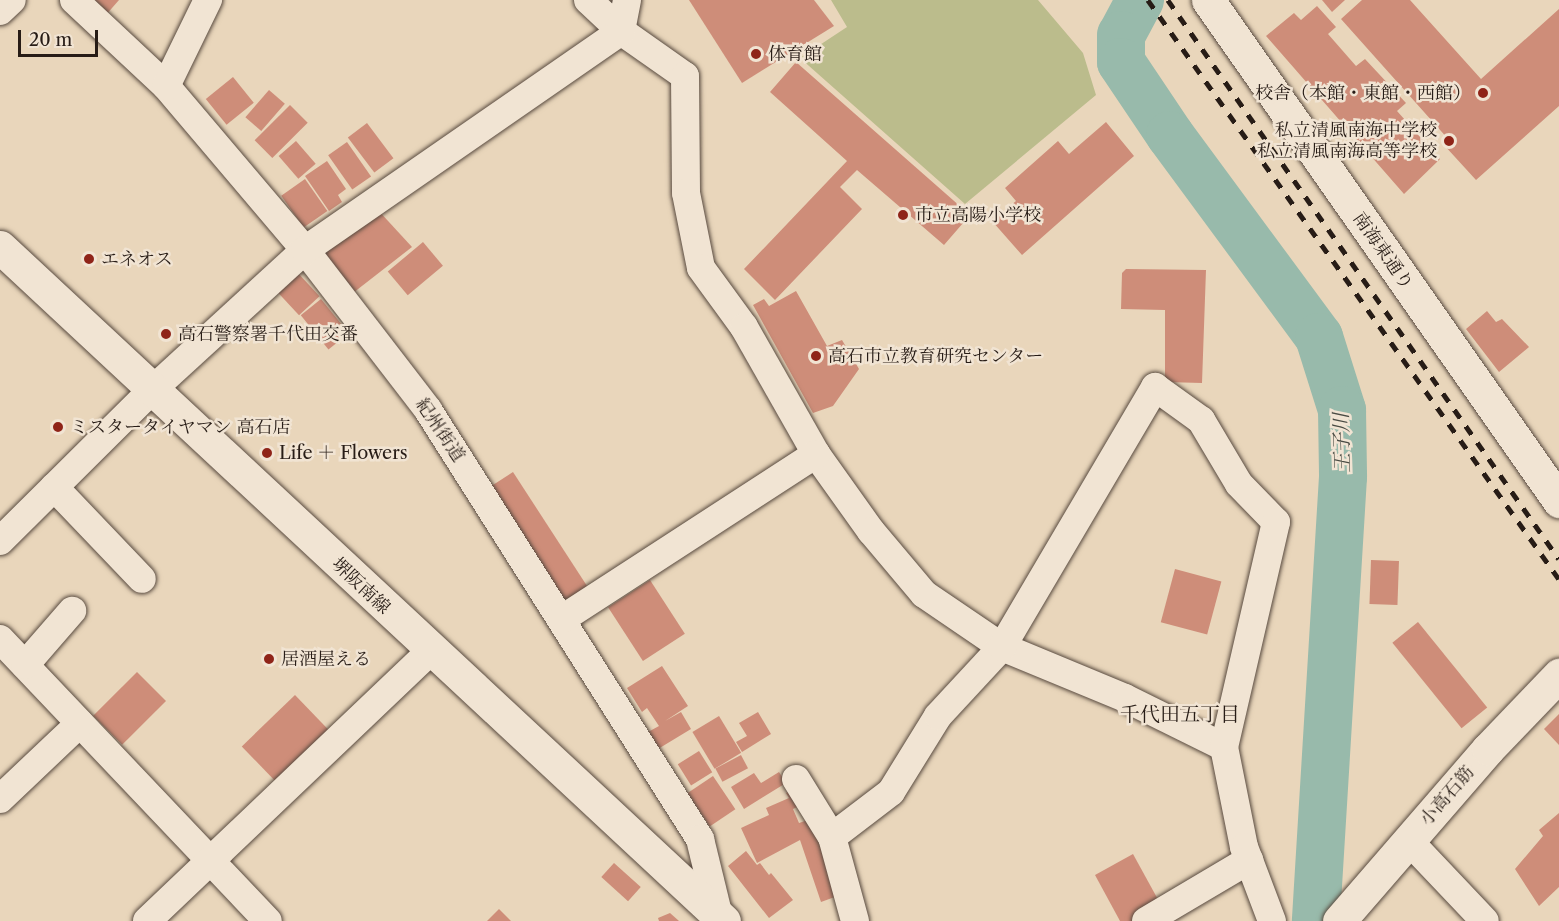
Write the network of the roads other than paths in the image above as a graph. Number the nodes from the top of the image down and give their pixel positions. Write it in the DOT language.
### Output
graph roads {
  1 [pos="12,0"];
  2 [pos="74,0"];
  3 [pos="208,0"];
  4 [pos="588,0"];
  5 [pos="627,0"];
  6 [pos="1208,0"];
  7 [pos="0,11"];
  8 [pos="621,31"];
  9 [pos="166,86"];
  10 [pos="0,248"];
  11 [pos="305,250"];
  12 [pos="152,391"];
  13 [pos="816,454"];
  14 [pos="54,487"];
  15 [pos="1559,501"];
  16 [pos="0,542"];
  17 [pos="142,579"];
  18 [pos="72,611"];
  19 [pos="562,619"];
  20 [pos="0,639"];
  21 [pos="1002,647"];
  22 [pos="431,651"];
  23 [pos="25,665"];
  24 [pos="1559,675"];
  25 [pos="80,723"];
  26 [pos="1224,747"];
  27 [pos="796,779"];
  28 [pos="0,799"];
  29 [pos="832,837"];
  30 [pos="1409,841"];
  31 [pos="1249,860"];
  32 [pos="212,861"];
  33 [pos="722,920"];
  34 [pos="1342,920"];
  35 [pos="147,921"];
  36 [pos="268,921"];
  37 [pos="855,921"];
  38 [pos="1146,921"];
  39 [pos="1272,921"];
  40 [pos="1485,921"];
  1 -- 7 [label="street"];
  2 -- 9 [label="street, 紀州街道"];
  3 -- 9 [label="street"];
  4 -- 8 [label="street"];
  5 -- 8 [label="street"];
  6 -- 15 [label="main road, 南海東通り"];
  8 -- 11 [label="street"];
  8 -- 13 [label="street"];
  9 -- 11 [label="street, 紀州街道"];
  10 -- 12 [label="main road, 堺阪南線"];
  11 -- 12 [label="street"];
  11 -- 19 [label="street, 紀州街道"];
  12 -- 14 [label="street"];
  12 -- 22 [label="main road, 堺阪南線"];
  13 -- 19 [label="street"];
  13 -- 21 [label="street"];
  14 -- 16 [label="street"];
  14 -- 17 [label="street"];
  18 -- 23 [label="street"];
  19 -- 33 [label="street, 紀州街道"];
  20 -- 23 [label="street"];
  21 -- 26 [label="street"];
  21 -- 26 [label="street"];
  21 -- 29 [label="street"];
  22 -- 32 [label="street"];
  22 -- 33 [label="main road, 堺阪南線"];
  23 -- 25 [label="street"];
  24 -- 30 [label="main road, 小高石筋"];
  25 -- 28 [label="street"];
  25 -- 32 [label="street"];
  26 -- 31 [label="street"];
  27 -- 29 [label="street"];
  29 -- 37 [label="street"];
  30 -- 34 [label="main road, 小高石筋"];
  30 -- 40 [label="street"];
  31 -- 38 [label="street"];
  31 -- 39 [label="street"];
  32 -- 35 [label="street"];
  32 -- 36 [label="street"];
}
